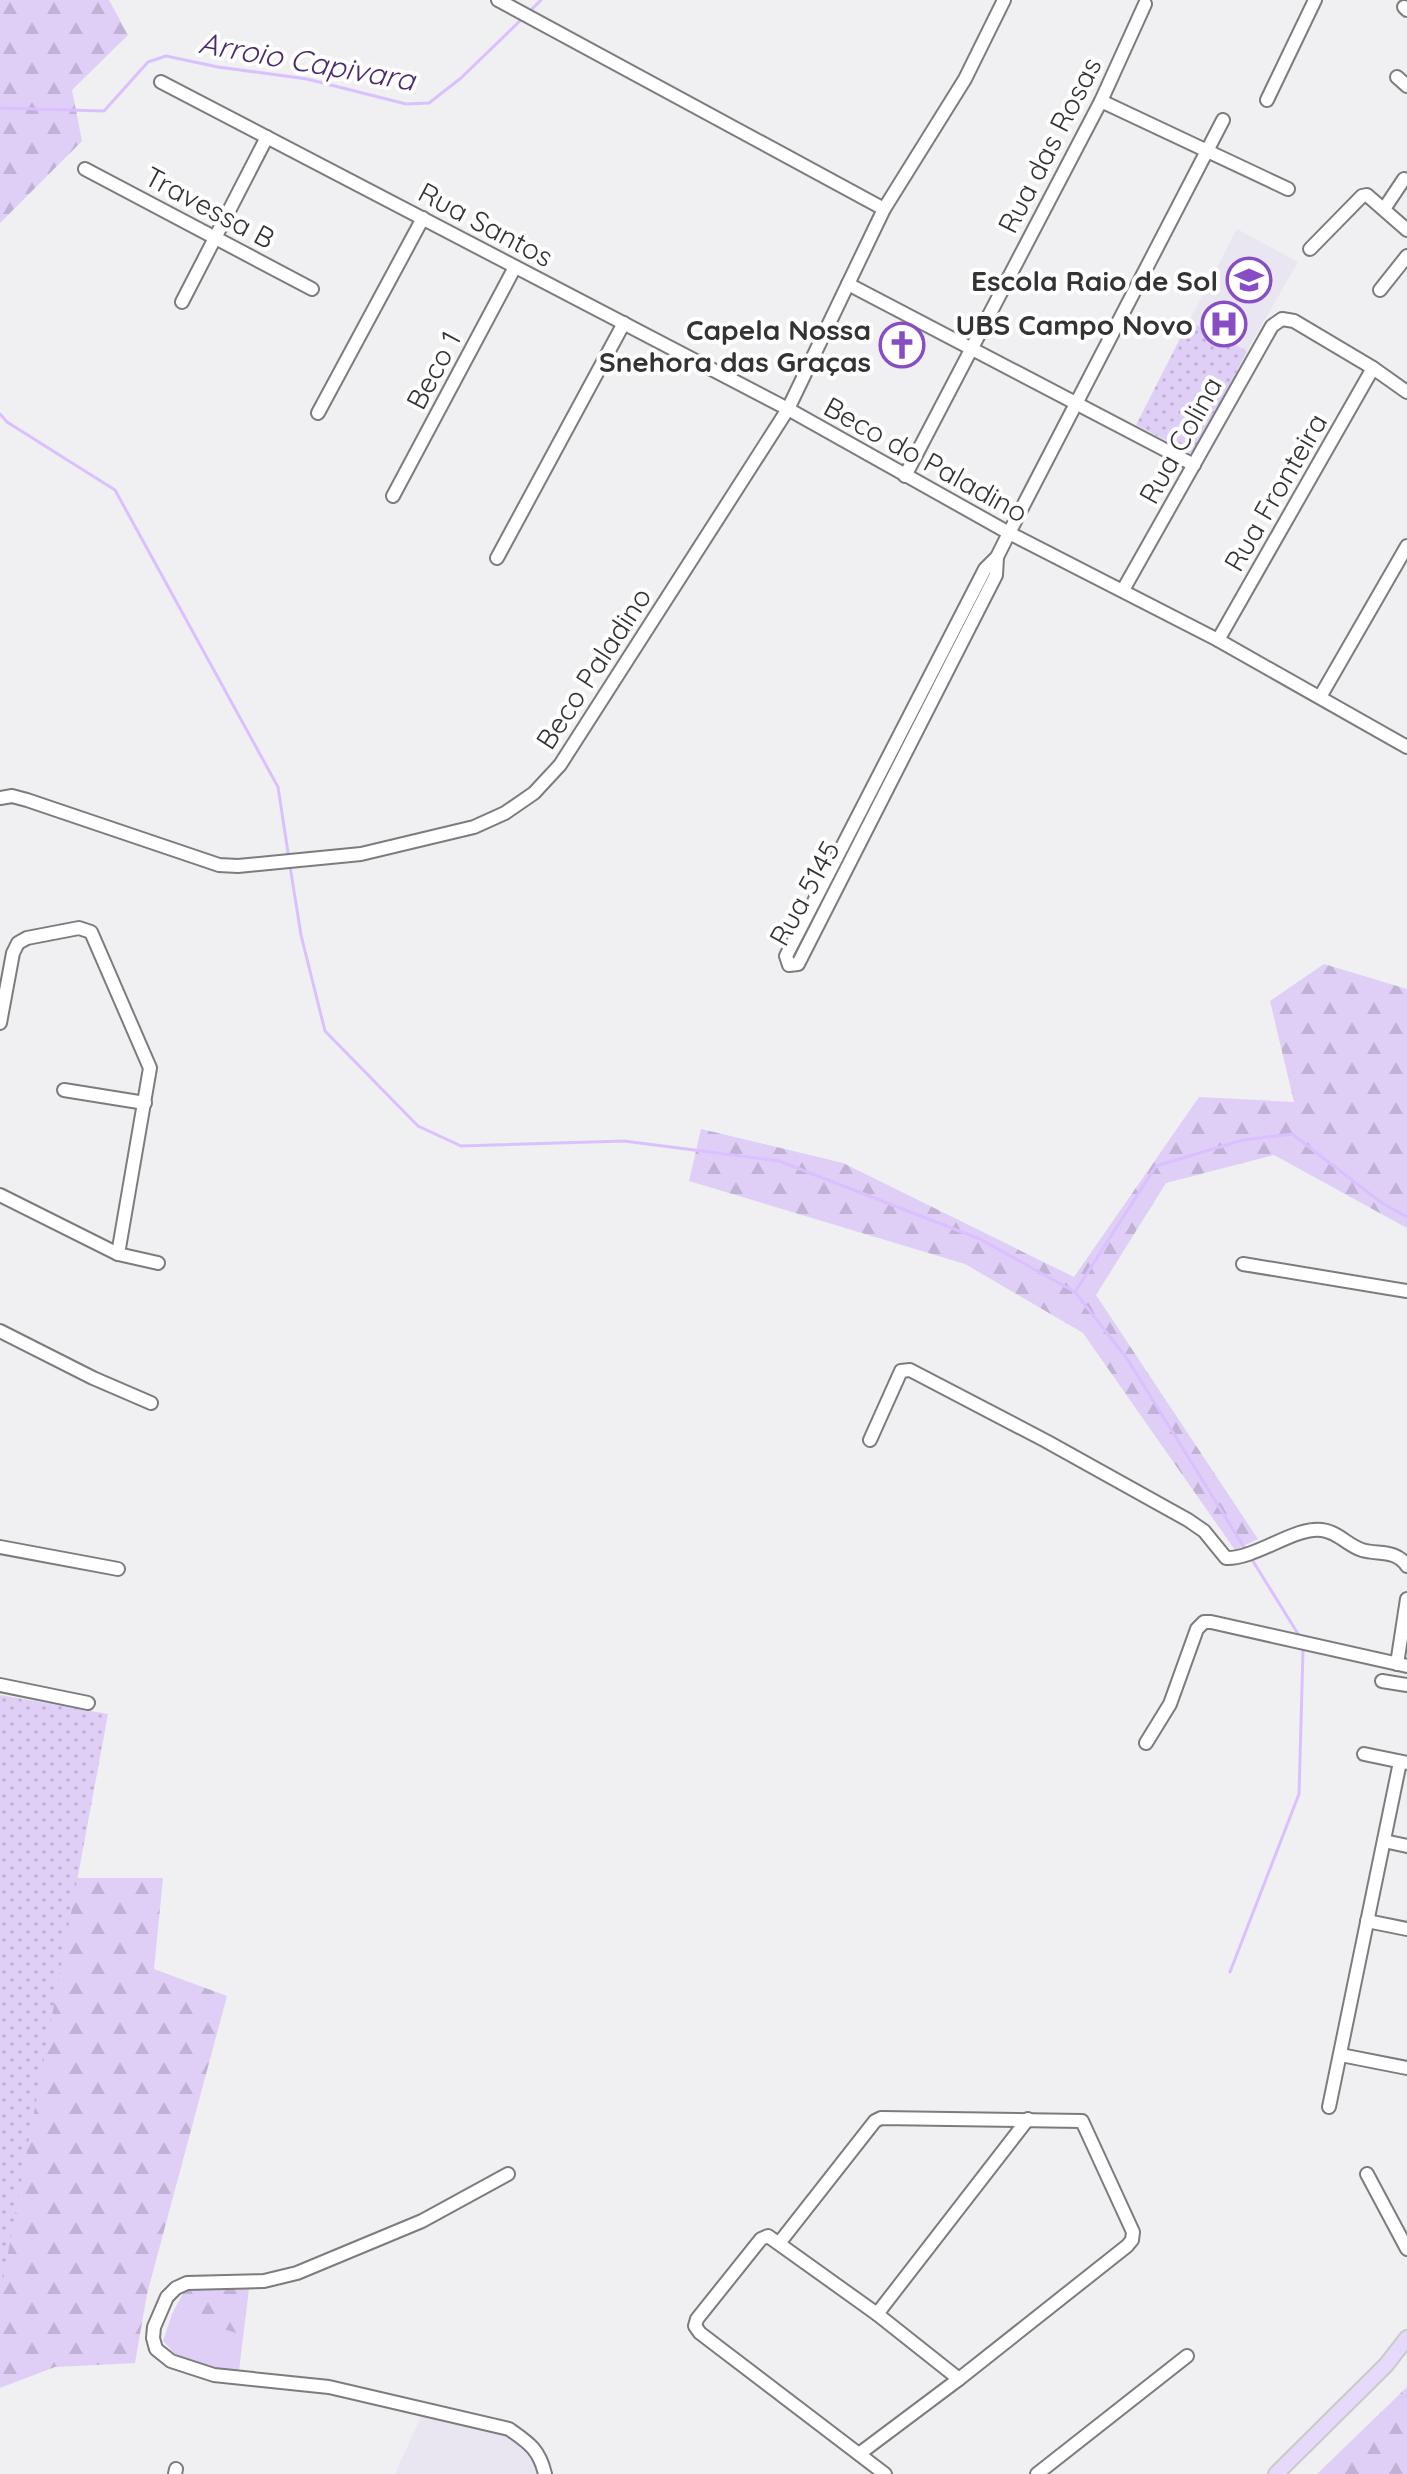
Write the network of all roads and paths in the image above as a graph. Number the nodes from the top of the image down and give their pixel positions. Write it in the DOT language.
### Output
graph roads {
  1 [pos="498,0"];
  2 [pos="1004,0"];
  3 [pos="1315,0"];
  4 [pos="1145,4"];
  5 [pos="161,82"];
  6 [pos="1267,100"];
  7 [pos="1101,101"];
  8 [pos="1223,120"];
  9 [pos="267,137"];
  10 [pos="1207,152"];
  11 [pos="85,169"];
  12 [pos="1404,179"];
  13 [pos="1288,189"];
  14 [pos="884,209"];
  15 [pos="1384,209"];
  16 [pos="423,218"];
  17 [pos="1406,225"];
  18 [pos="216,236"];
  19 [pos="1310,249"];
  20 [pos="1407,256"];
  21 [pos="515,267"];
  22 [pos="848,284"];
  23 [pos="312,289"];
  24 [pos="1380,290"];
  25 [pos="182,302"];
  26 [pos="624,323"];
  27 [pos="972,348"];
  28 [pos="1373,368"];
  29 [pos="1407,392"];
  30 [pos="1076,402"];
  31 [pos="788,409"];
  32 [pos="318,413"];
  33 [pos="1194,465"];
  34 [pos="905,476"];
  35 [pos="393,496"];
  36 [pos="1009,533"];
  37 [pos="1407,546"];
  38 [pos="497,558"];
  39 [pos="1123,590"];
  40 [pos="1218,640"];
  41 [pos="1320,697"];
  42 [pos="1407,747"];
  43 [pos="876,797"];
  44 [pos="0,798"];
  45 [pos="0,1023"];
  46 [pos="64,1090"];
  47 [pos="145,1103"];
  48 [pos="0,1195"];
  49 [pos="118,1254"];
  50 [pos="158,1263"];
  51 [pos="1243,1264"];
  52 [pos="1407,1291"];
  53 [pos="0,1331"];
  54 [pos="151,1403"];
  55 [pos="870,1440"];
  56 [pos="0,1547"];
  57 [pos="1407,1566"];
  58 [pos="118,1569"];
  59 [pos="1407,1599"];
  60 [pos="1402,1665"];
  61 [pos="1382,1681"];
  62 [pos="0,1685"];
  63 [pos="1407,1685"];
  64 [pos="88,1703"];
  65 [pos="1146,1743"];
  66 [pos="1364,1754"];
  67 [pos="1403,1762"];
  68 [pos="1384,1841"];
  69 [pos="1407,1846"];
  70 [pos="1367,1921"];
  71 [pos="1407,1929"];
  72 [pos="1341,2055"];
  73 [pos="1407,2068"];
  74 [pos="1329,2107"];
  75 [pos="1028,2119"];
  76 [pos="508,2174"];
  77 [pos="1367,2174"];
  78 [pos="780,2242"];
  79 [pos="1407,2249"];
  80 [pos="877,2314"];
  81 [pos="1407,2338"];
  82 [pos="1407,2351"];
  83 [pos="1187,2356"];
  84 [pos="1386,2365"];
  85 [pos="959,2379"];
  86 [pos="859,2454"];
  87 [pos="545,2474"];
  88 [pos="885,2474"];
  89 [pos="1037,2474"];
  90 [pos="1276,2474"];
  1 -- 14 [label="street"];
  2 -- 14 [label="street, Beco do Paladino"];
  3 -- 6 [label="street"];
  4 -- 7 [label="street, Rua das Rosas"];
  5 -- 9 [label="street, Rua Santos"];
  7 -- 10 [label="street"];
  7 -- 27 [label="street, Rua das Rosas"];
  8 -- 10 [label="street, Rua 5145"];
  9 -- 16 [label="street, Rua Santos"];
  9 -- 18 [label="street"];
  10 -- 13 [label="street"];
  10 -- 30 [label="street, Rua 5145"];
  11 -- 18 [label="street, Travessa B"];
  12 -- 15 [label="street"];
  14 -- 22 [label="street, Beco do Paladino"];
  15 -- 17 [label="street"];
  15 -- 19 [label="street"];
  16 -- 21 [label="street, Rua Santos"];
  16 -- 32 [label="street"];
  18 -- 23 [label="street, Travessa B"];
  18 -- 25 [label="street"];
  20 -- 24 [label="street"];
  21 -- 26 [label="street, Rua Santos"];
  21 -- 35 [label="street, Beco 1"];
  22 -- 27 [label="street"];
  22 -- 31 [label="street, Beco do Paladino"];
  26 -- 31 [label="street, Rua Santos"];
  26 -- 38 [label="street"];
  27 -- 30 [label="street"];
  27 -- 34 [label="street, Rua das Rosas"];
  28 -- 29 [label="street, Rua Colina"];
  28 -- 33 [label="street, Rua Colina"];
  28 -- 40 [label="street, Rua Fronteira"];
  30 -- 33 [label="street"];
  30 -- 36 [label="street, Rua 5145"];
  31 -- 34 [label="street, Beco do Paladino"];
  31 -- 44 [label="street, Beco Paladino"];
  33 -- 39 [label="street, Rua Colina"];
  34 -- 36 [label="street, Beco do Paladino"];
  36 -- 39 [label="street, Beco do Paladino"];
  36 -- 43 [label="street, Rua 5145"];
  37 -- 41 [label="street"];
  39 -- 40 [label="street, Beco do Paladino"];
  40 -- 41 [label="street, Beco do Paladino"];
  41 -- 42 [label="street, Beco do Paladino"];
  43 -- 43 [label="street, Rua 5145"];
  45 -- 47 [label="street"];
  46 -- 47 [label="street"];
  47 -- 49 [label="street"];
  48 -- 49 [label="street"];
  49 -- 50 [label="street"];
  51 -- 52 [label="street"];
  53 -- 54 [label="street"];
  55 -- 57 [label="street"];
  56 -- 58 [label="street"];
  59 -- 60 [label="street"];
  60 -- 65 [label="street"];
  61 -- 63 [label="street"];
  62 -- 64 [label="street"];
  66 -- 67 [label="street"];
  67 -- 68 [label="street"];
  68 -- 69 [label="street"];
  68 -- 70 [label="street"];
  70 -- 71 [label="street"];
  70 -- 72 [label="street"];
  72 -- 73 [label="street"];
  72 -- 74 [label="street"];
  75 -- 78 [label="street"];
  75 -- 80 [label="street"];
  75 -- 85 [label="street"];
  76 -- 87 [label="street"];
  77 -- 79 [label="street"];
  78 -- 80 [label="street"];
  78 -- 86 [label="street"];
  80 -- 85 [label="street"];
  81 -- 84 [label="main road"];
  82 -- 84 [label="main road"];
  83 -- 89 [label="street"];
  84 -- 90 [label="main road"];
  85 -- 86 [label="street"];
  86 -- 88 [label="street"];
}
